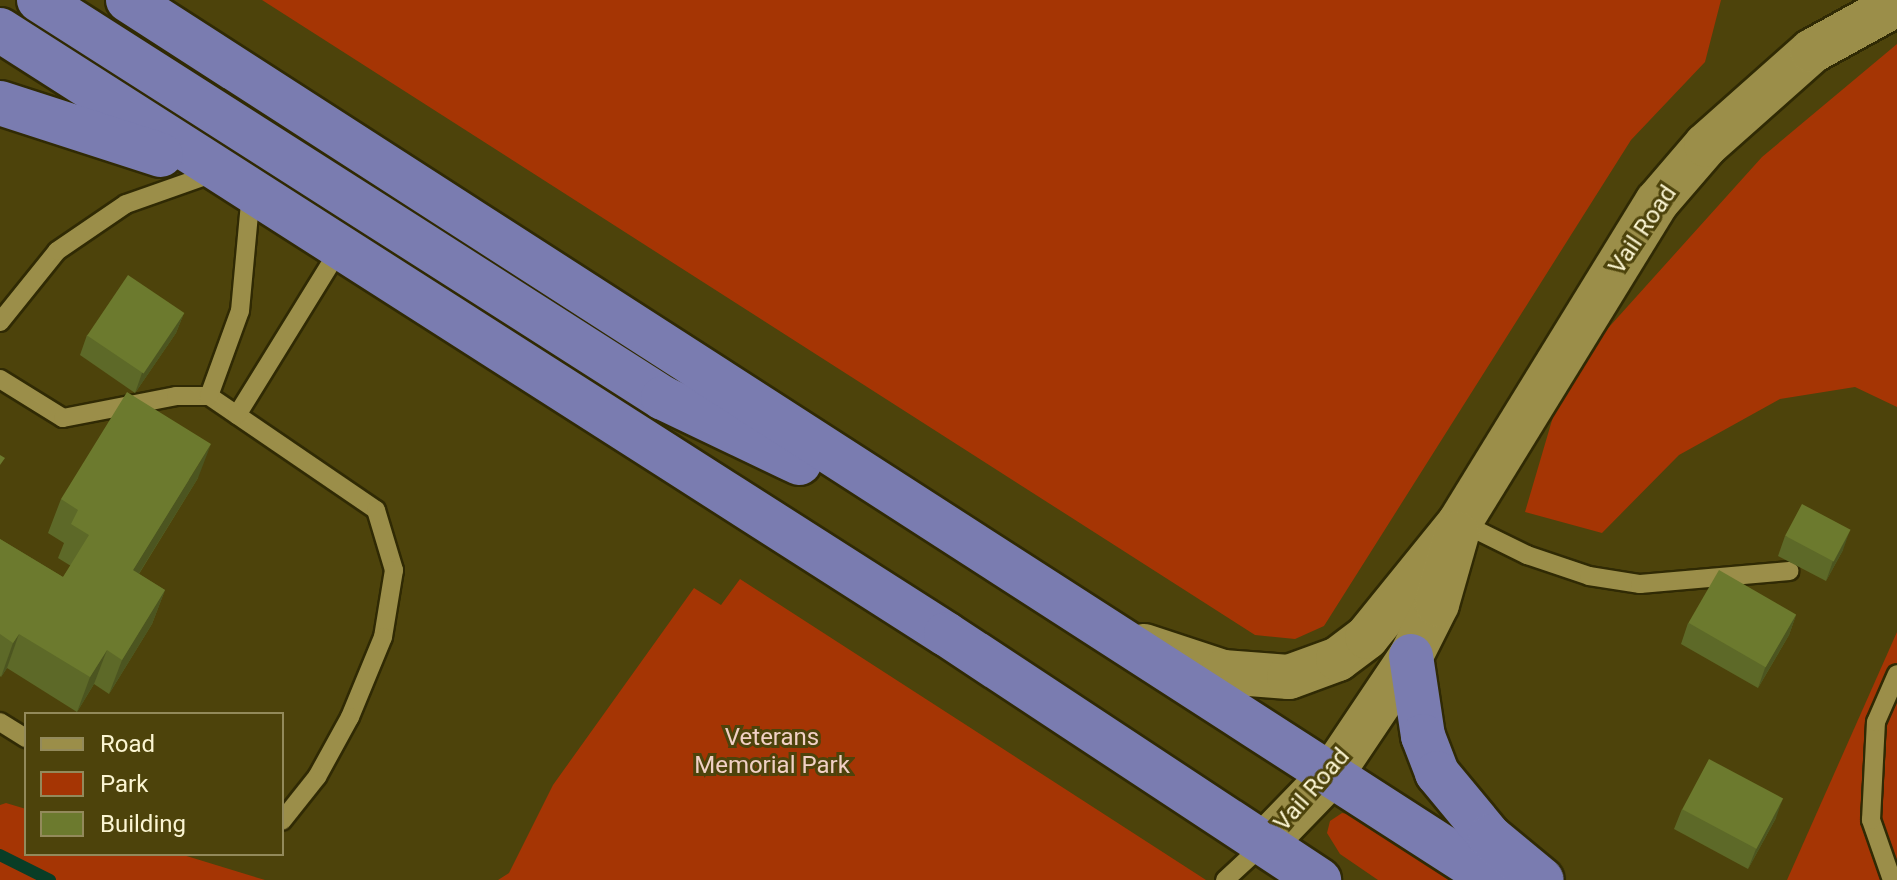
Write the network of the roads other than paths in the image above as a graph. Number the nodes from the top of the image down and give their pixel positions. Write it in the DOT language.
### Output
graph roads {
  1 [pos="39,0"];
  2 [pos="128,0"];
  3 [pos="1897,4"];
  4 [pos="0,30"];
  5 [pos="0,103"];
  6 [pos="232,183"];
  7 [pos="340,248"];
  8 [pos="0,322"];
  9 [pos="0,379"];
  10 [pos="209,396"];
  11 [pos="237,415"];
  12 [pos="1460,522"];
  13 [pos="970,545"];
  14 [pos="1789,571"];
  15 [pos="1112,635"];
  16 [pos="1411,656"];
  17 [pos="1897,674"];
  18 [pos="0,722"];
  19 [pos="24,737"];
  20 [pos="1331,775"];
  21 [pos="284,818"];
  22 [pos="1265,843"];
  23 [pos="1225,880"];
  24 [pos="1319,880"];
  25 [pos="1494,880"];
  26 [pos="1542,880"];
  27 [pos="1892,880"];
  1 -- 13 [label="highway"];
  2 -- 13 [label="highway"];
  3 -- 12 [label="street, Vail Road"];
  4 -- 6 [label="highway"];
  5 -- 6 [label="highway"];
  6 -- 7 [label="highway"];
  6 -- 8 [label="lane"];
  6 -- 10 [label="lane"];
  7 -- 11 [label="lane"];
  7 -- 22 [label="highway"];
  9 -- 10 [label="lane"];
  10 -- 11 [label="lane"];
  11 -- 21 [label="lane"];
  12 -- 14 [label="lane"];
  12 -- 15 [label="street, Vail Road"];
  12 -- 16 [label="street, Vail Road"];
  13 -- 15 [label="highway"];
  15 -- 20 [label="highway"];
  16 -- 20 [label="street, Vail Road"];
  16 -- 26 [label="highway"];
  17 -- 27 [label="lane"];
  18 -- 19 [label="lane"];
  20 -- 22 [label="street, Vail Road"];
  20 -- 25 [label="highway"];
  22 -- 23 [label="lane"];
  22 -- 24 [label="highway"];
}
